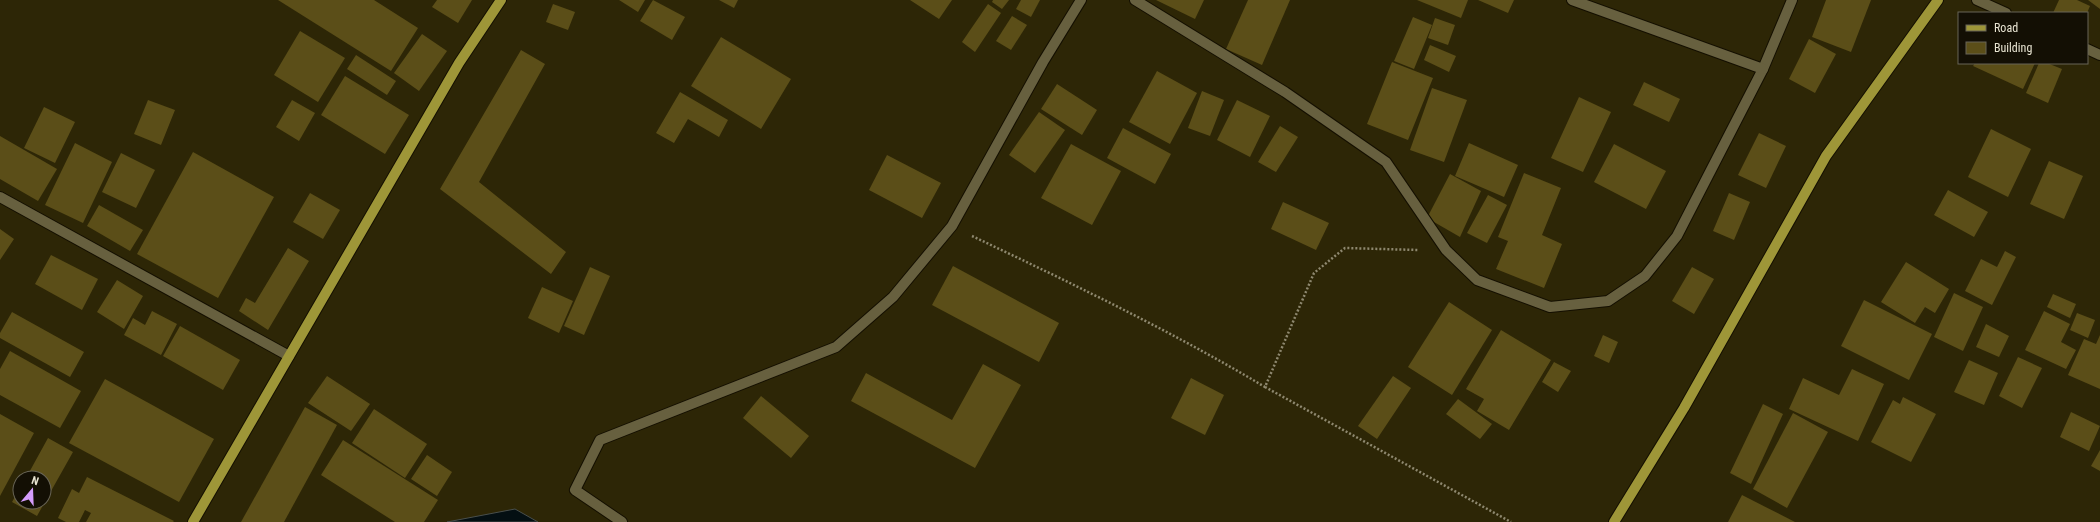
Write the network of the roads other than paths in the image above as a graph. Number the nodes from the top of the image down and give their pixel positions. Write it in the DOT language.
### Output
graph roads {
  1 [pos="501,0"];
  2 [pos="1081,0"];
  3 [pos="1135,0"];
  4 [pos="1572,0"];
  5 [pos="1792,0"];
  6 [pos="1938,0"];
  7 [pos="1977,0"];
  8 [pos="2004,12"];
  9 [pos="2088,50"];
  10 [pos="2100,55"];
  11 [pos="1762,69"];
  12 [pos="0,197"];
  13 [pos="289,356"];
  14 [pos="193,522"];
  15 [pos="622,522"];
  16 [pos="1614,522"];
  1 -- 13 [label="main road"];
  2 -- 15 [label="street"];
  3 -- 11 [label="street"];
  4 -- 11 [label="street"];
  5 -- 11 [label="street"];
  6 -- 16 [label="main road"];
  7 -- 8 [label="street"];
  9 -- 10 [label="street"];
  12 -- 13 [label="street"];
  13 -- 14 [label="main road"];
}
